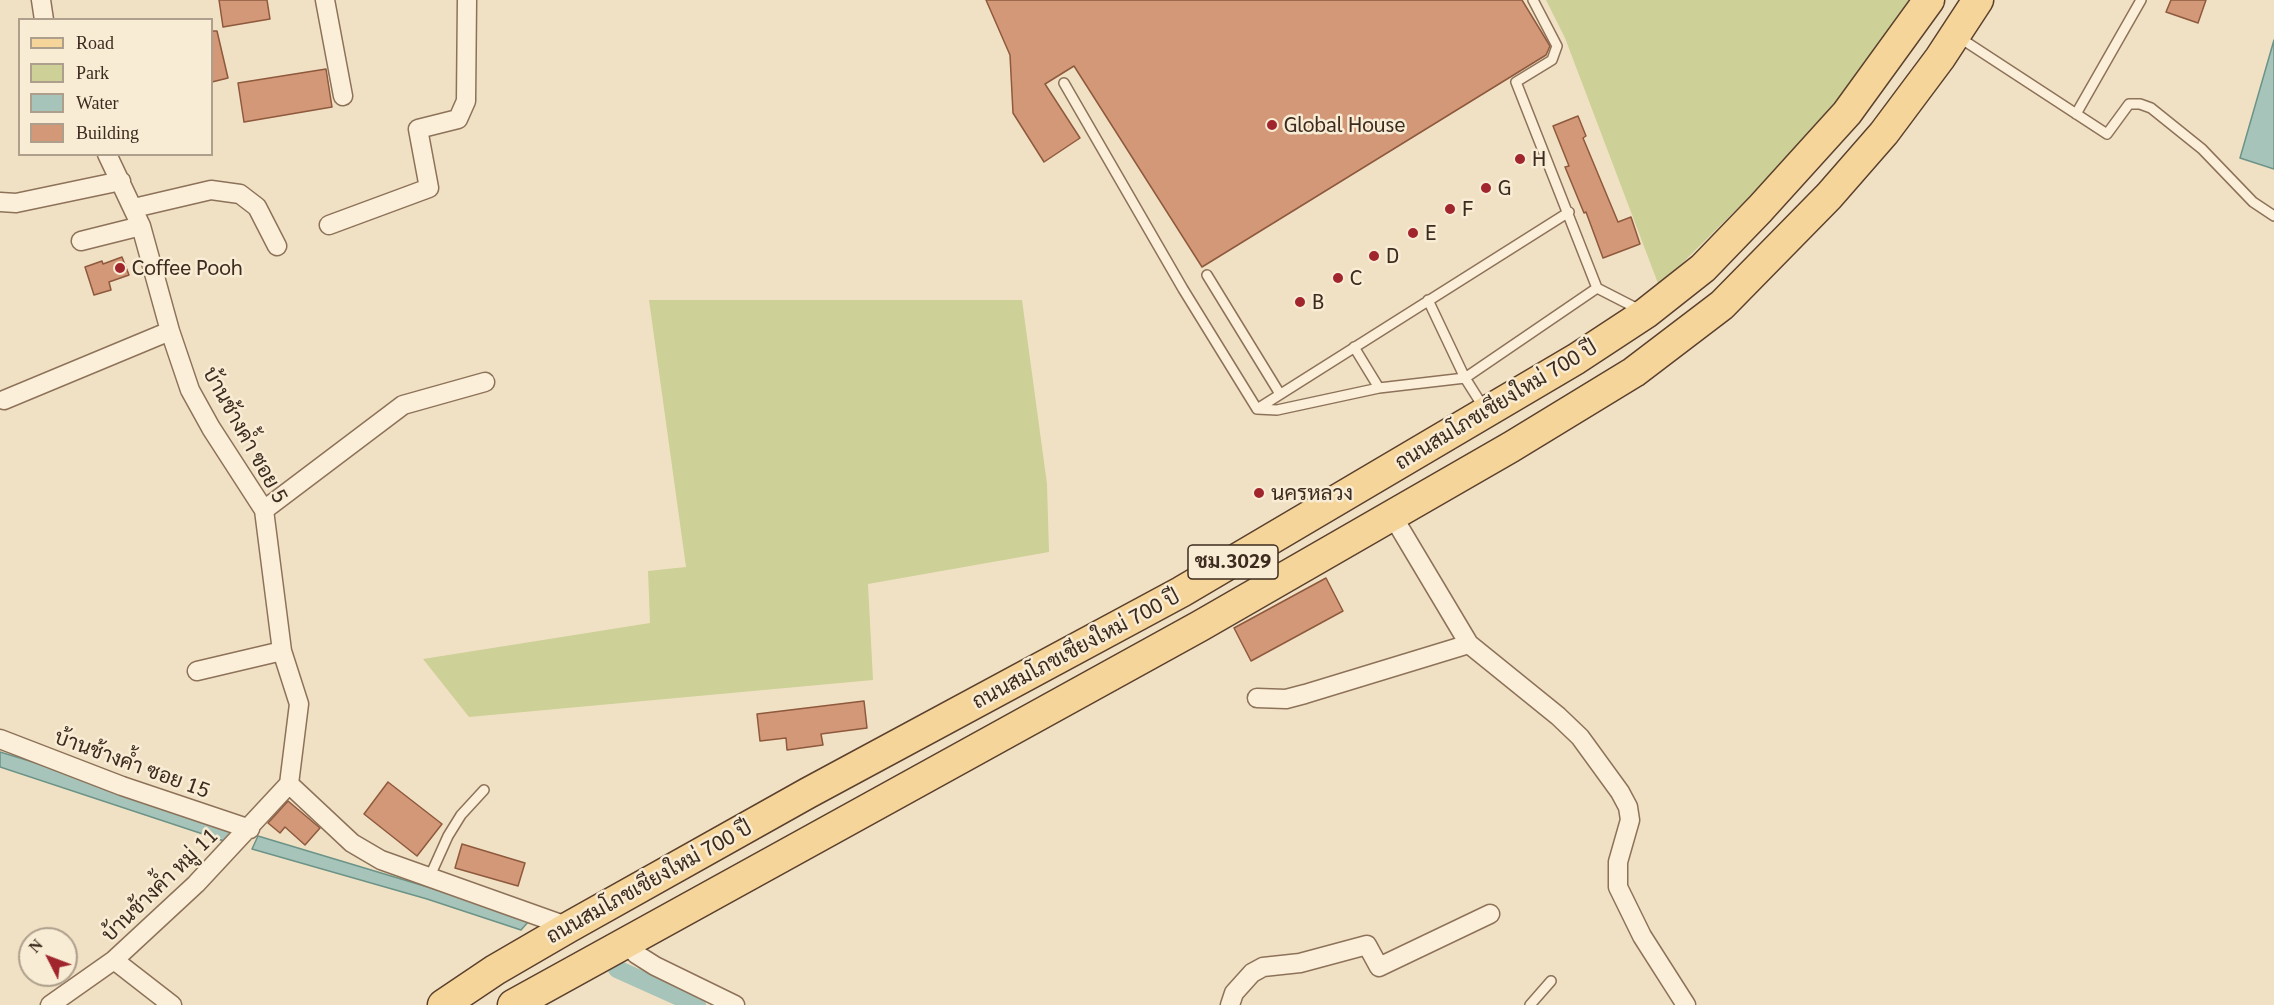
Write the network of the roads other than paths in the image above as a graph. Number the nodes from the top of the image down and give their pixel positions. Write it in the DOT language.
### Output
graph roads {
  1 [pos="41,0"];
  2 [pos="325,0"];
  3 [pos="467,0"];
  4 [pos="1533,0"];
  5 [pos="1929,0"];
  6 [pos="1978,0"];
  7 [pos="2141,0"];
  8 [pos="44,18"];
  9 [pos="1955,35"];
  10 [pos="1064,83"];
  11 [pos="343,96"];
  12 [pos="2076,114"];
  13 [pos="108,156"];
  14 [pos="121,181"];
  15 [pos="0,202"];
  16 [pos="134,207"];
  17 [pos="1569,212"];
  18 [pos="2274,216"];
  19 [pos="328,225"];
  20 [pos="141,226"];
  21 [pos="81,241"];
  22 [pos="277,246"];
  23 [pos="1207,274"];
  24 [pos="1597,288"];
  25 [pos="1428,300"];
  26 [pos="1646,313"];
  27 [pos="170,331"];
  28 [pos="1354,347"];
  29 [pos="1465,378"];
  30 [pos="485,382"];
  31 [pos="1379,388"];
  32 [pos="1280,394"];
  33 [pos="4,400"];
  34 [pos="1257,409"];
  35 [pos="1486,412"];
  36 [pos="264,510"];
  37 [pos="1392,515"];
  38 [pos="1469,644"];
  39 [pos="282,651"];
  40 [pos="197,671"];
  41 [pos="1257,698"];
  42 [pos="0,739"];
  43 [pos="289,784"];
  44 [pos="484,790"];
  45 [pos="250,829"];
  46 [pos="430,876"];
  47 [pos="1490,914"];
  48 [pos="569,927"];
  49 [pos="625,942"];
  50 [pos="114,960"];
  51 [pos="1551,981"];
  52 [pos="50,1005"];
  53 [pos="172,1005"];
  54 [pos="443,1005"];
  55 [pos="513,1005"];
  56 [pos="735,1005"];
  57 [pos="1230,1005"];
  58 [pos="1530,1005"];
  59 [pos="1686,1005"];
  1 -- 8 [label="street"];
  2 -- 11 [label="street"];
  3 -- 19 [label="street"];
  4 -- 17 [label="lane"];
  5 -- 26 [label="main road, ถนนสมโภชเชียงใหม่ 700 ปี / ชม.3029"];
  6 -- 9 [label="main road, ถนนสมโภชเชียงใหม่ 700 ปี / ชม.3029"];
  7 -- 12 [label="lane"];
  9 -- 12 [label="lane"];
  9 -- 37 [label="main road, ถนนสมโภชเชียงใหม่ 700 ปี / ชม.3029"];
  10 -- 34 [label="lane"];
  12 -- 18 [label="lane"];
  13 -- 14 [label="street, บ้านช้างค้ำ ซอย 5"];
  14 -- 15 [label="street"];
  14 -- 16 [label="street, บ้านช้างค้ำ ซอย 5"];
  16 -- 20 [label="street, บ้านช้างค้ำ ซอย 5"];
  16 -- 22 [label="street"];
  17 -- 24 [label="lane"];
  17 -- 25 [label="lane"];
  20 -- 21 [label="street"];
  20 -- 27 [label="street, บ้านช้างค้ำ ซอย 5"];
  23 -- 32 [label="lane"];
  24 -- 26 [label="lane"];
  24 -- 29 [label="lane"];
  25 -- 28 [label="lane"];
  25 -- 29 [label="lane"];
  26 -- 35 [label="main road, ถนนสมโภชเชียงใหม่ 700 ปี / ชม.3029"];
  27 -- 33 [label="street"];
  27 -- 36 [label="street, บ้านช้างค้ำ ซอย 5"];
  28 -- 31 [label="lane"];
  28 -- 32 [label="lane"];
  29 -- 31 [label="lane"];
  29 -- 35 [label="lane"];
  30 -- 36 [label="street"];
  31 -- 34 [label="lane"];
  32 -- 34 [label="lane"];
  35 -- 48 [label="main road, ถนนสมโภชเชียงใหม่ 700 ปี / ชม.3029"];
  36 -- 39 [label="street, บ้านช้างค้ำ ซอย 5"];
  37 -- 38 [label="street"];
  37 -- 49 [label="main road, ถนนสมโภชเชียงใหม่ 700 ปี / ชม.3029"];
  38 -- 41 [label="street"];
  38 -- 59 [label="street"];
  39 -- 40 [label="street"];
  39 -- 43 [label="street, บ้านช้างค้ำ ซอย 5"];
  42 -- 45 [label="street, บ้านช้างค้ำ ซอย 15"];
  43 -- 45 [label="street, บ้านช้างค้ำ หมู่ 11"];
  43 -- 46 [label="street"];
  44 -- 46 [label="lane"];
  45 -- 50 [label="street, บ้านช้างค้ำ หมู่ 11"];
  46 -- 48 [label="street"];
  47 -- 57 [label="street"];
  48 -- 54 [label="main road, ถนนสมโภชเชียงใหม่ 700 ปี / ชม.3029"];
  49 -- 55 [label="main road, ถนนสมโภชเชียงใหม่ 700 ปี / ชม.3029"];
  49 -- 56 [label="street"];
  50 -- 52 [label="street, บ้านช้างค้ำ หมู่ 11"];
  50 -- 53 [label="street"];
  51 -- 58 [label="lane"];
}
